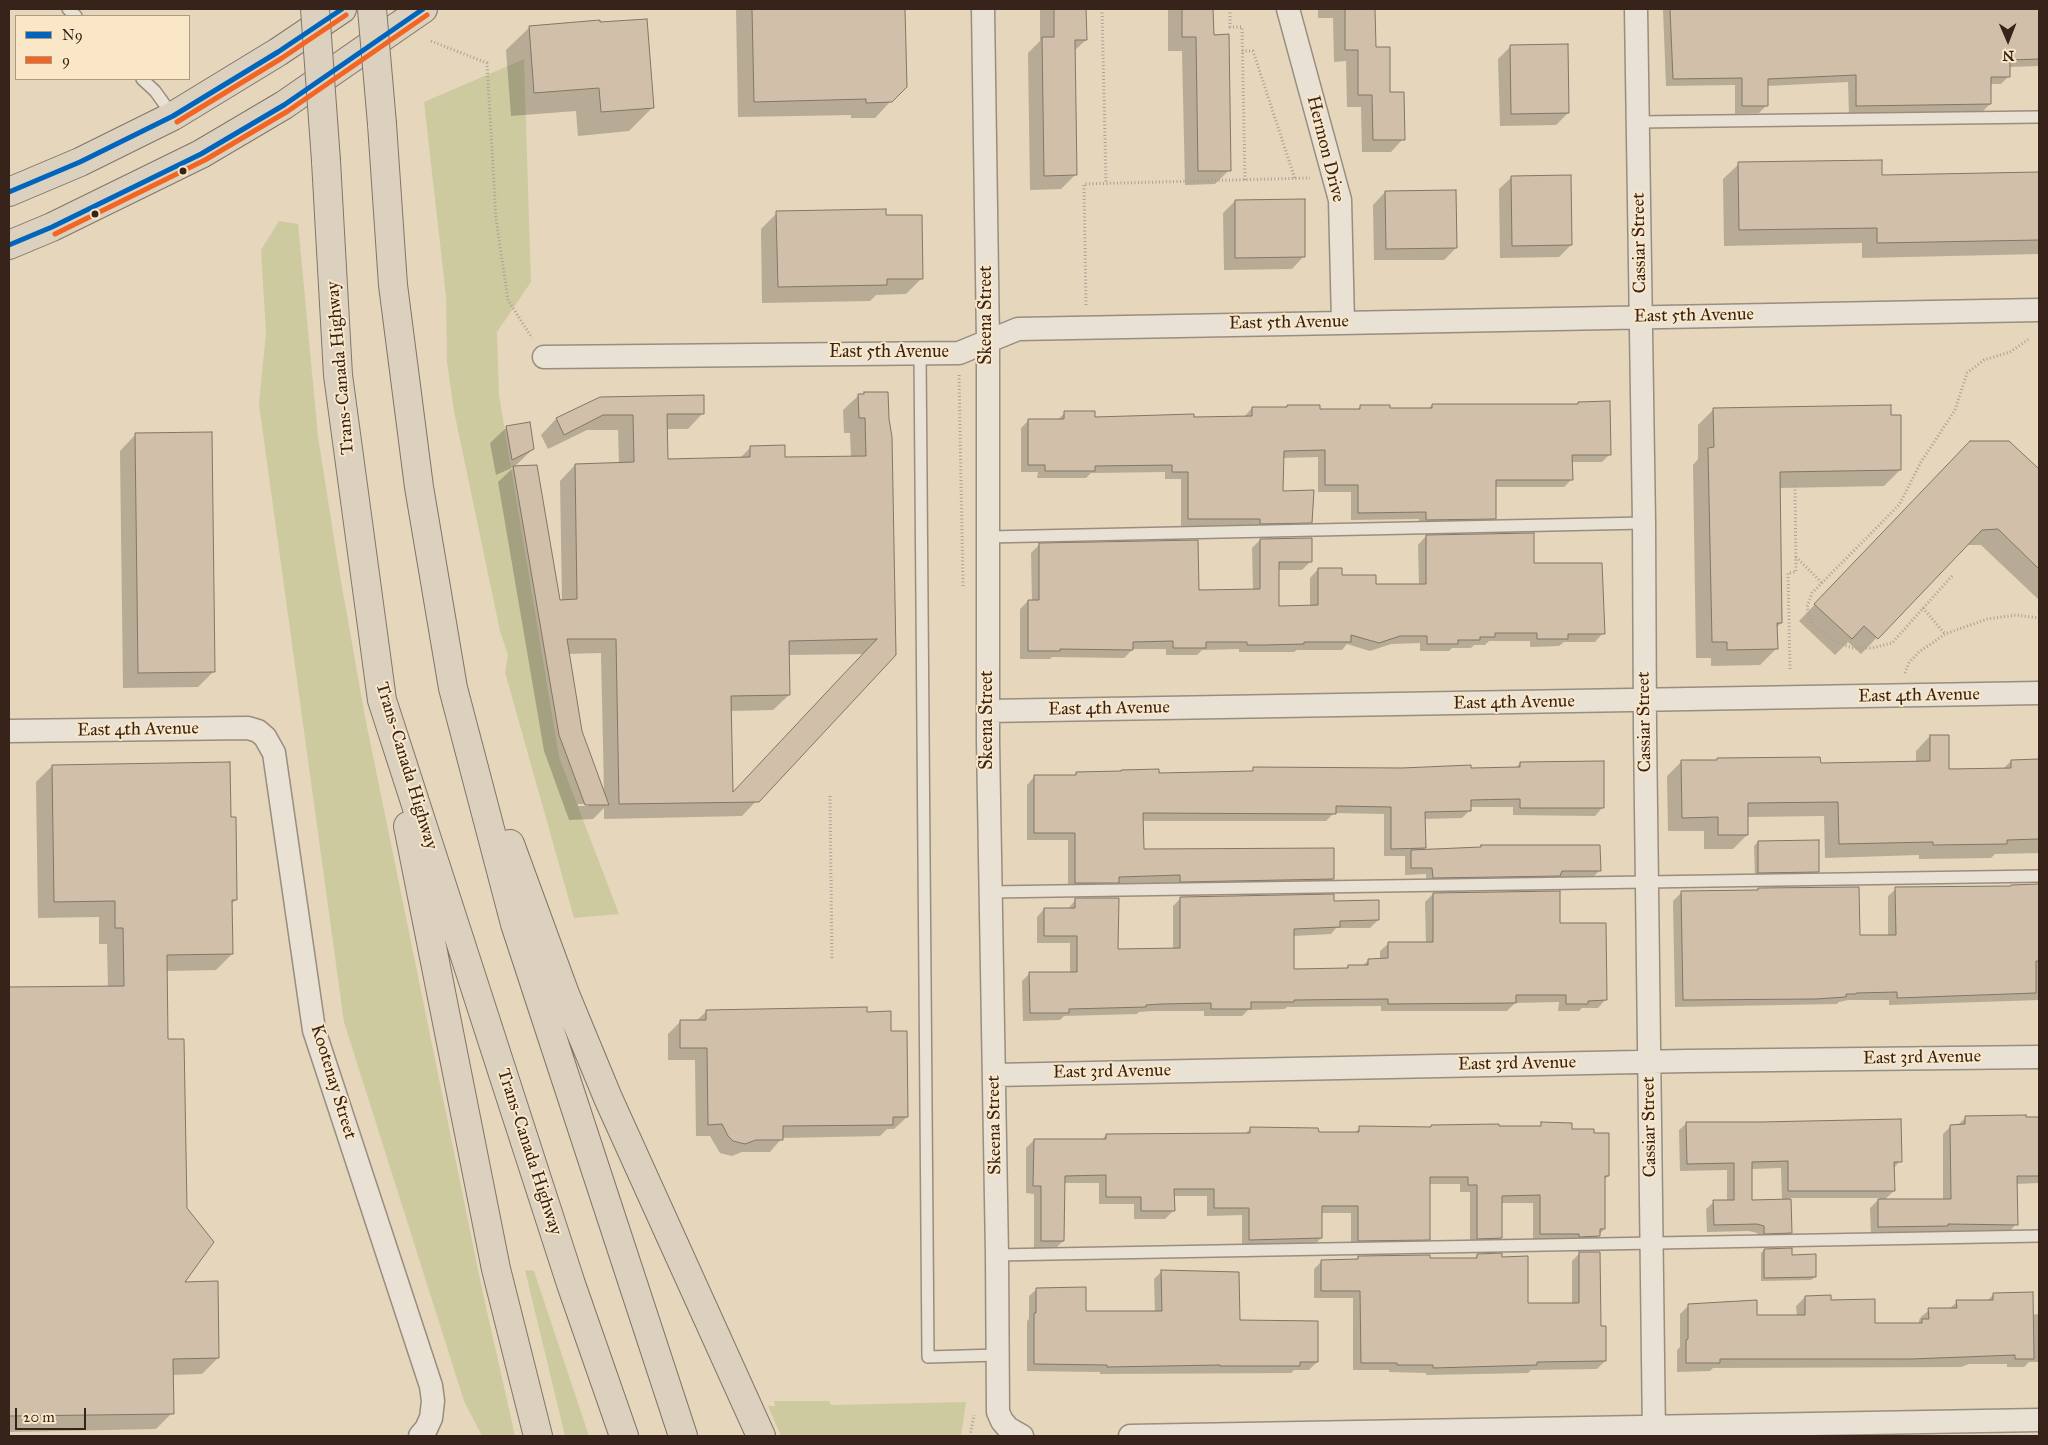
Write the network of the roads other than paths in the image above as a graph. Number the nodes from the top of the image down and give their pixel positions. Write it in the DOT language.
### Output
graph roads {
  1 [pos="314,9"];
  2 [pos="342,9"];
  3 [pos="372,9"];
  4 [pos="423,9"];
  5 [pos="983,9"];
  6 [pos="1288,9"];
  7 [pos="1636,9"];
  8 [pos="143,80"];
  9 [pos="173,116"];
  10 [pos="2039,117"];
  11 [pos="1638,122"];
  12 [pos="9,192"];
  13 [pos="9,245"];
  14 [pos="2039,310"];
  15 [pos="1641,318"];
  16 [pos="1343,322"];
  17 [pos="988,342"];
  18 [pos="920,353"];
  19 [pos="544,357"];
  20 [pos="1644,523"];
  21 [pos="988,537"];
  22 [pos="454,688"];
  23 [pos="2039,693"];
  24 [pos="382,700"];
  25 [pos="1645,701"];
  26 [pos="988,712"];
  27 [pos="9,731"];
  28 [pos="265,737"];
  29 [pos="2039,876"];
  30 [pos="1648,882"];
  31 [pos="991,892"];
  32 [pos="2039,1057"];
  33 [pos="1649,1062"];
  34 [pos="994,1074"];
  35 [pos="2039,1236"];
  36 [pos="1651,1244"];
  37 [pos="998,1255"];
  38 [pos="998,1355"];
  39 [pos="2039,1420"];
  40 [pos="425,1427"];
  41 [pos="1015,1432"];
  42 [pos="1654,1432"];
  43 [pos="538,1436"];
  44 [pos="624,1436"];
  45 [pos="683,1436"];
  46 [pos="761,1436"];
  47 [pos="1130,1436"];
  1 -- 24 [label="main road, Trans-Canada Highway, bridge"];
  2 -- 9 [label="main road"];
  3 -- 22 [label="main road, bridge"];
  4 -- 13 [label="main road"];
  5 -- 17 [label="street, Skeena Street"];
  6 -- 16 [label="street, Hermon Drive"];
  7 -- 11 [label="street, Cassiar Street"];
  8 -- 9 [label="lane"];
  9 -- 12 [label="main road"];
  10 -- 11 [label="lane"];
  11 -- 15 [label="street, Cassiar Street"];
  14 -- 15 [label="street, East 5th Avenue"];
  15 -- 16 [label="street, East 5th Avenue"];
  15 -- 20 [label="street, Cassiar Street"];
  16 -- 17 [label="street, East 5th Avenue"];
  17 -- 18 [label="street, East 5th Avenue"];
  17 -- 21 [label="street, Skeena Street"];
  18 -- 19 [label="street, East 5th Avenue"];
  18 -- 38 [label="lane"];
  20 -- 21 [label="lane"];
  20 -- 25 [label="street, Cassiar Street"];
  21 -- 26 [label="street, Skeena Street"];
  22 -- 45 [label="main road"];
  22 -- 46 [label="main road"];
  23 -- 25 [label="street, East 4th Avenue"];
  24 -- 43 [label="main road"];
  24 -- 44 [label="main road, Trans-Canada Highway"];
  25 -- 26 [label="street, East 4th Avenue"];
  25 -- 30 [label="street, Cassiar Street"];
  26 -- 31 [label="street, Skeena Street"];
  27 -- 28 [label="street, East 4th Avenue"];
  28 -- 40 [label="street, Kootenay Street"];
  29 -- 30 [label="lane"];
  30 -- 31 [label="lane"];
  30 -- 33 [label="street, Cassiar Street"];
  31 -- 34 [label="street, Skeena Street"];
  32 -- 33 [label="street, East 3rd Avenue"];
  33 -- 34 [label="street, East 3rd Avenue"];
  33 -- 36 [label="street, Cassiar Street"];
  34 -- 37 [label="street, Skeena Street"];
  35 -- 36 [label="lane"];
  36 -- 37 [label="lane"];
  36 -- 42 [label="street, Cassiar Street"];
  37 -- 38 [label="street, Skeena Street"];
  38 -- 41 [label="street, Skeena Street"];
  39 -- 42 [label="street"];
  42 -- 47 [label="street"];
}
